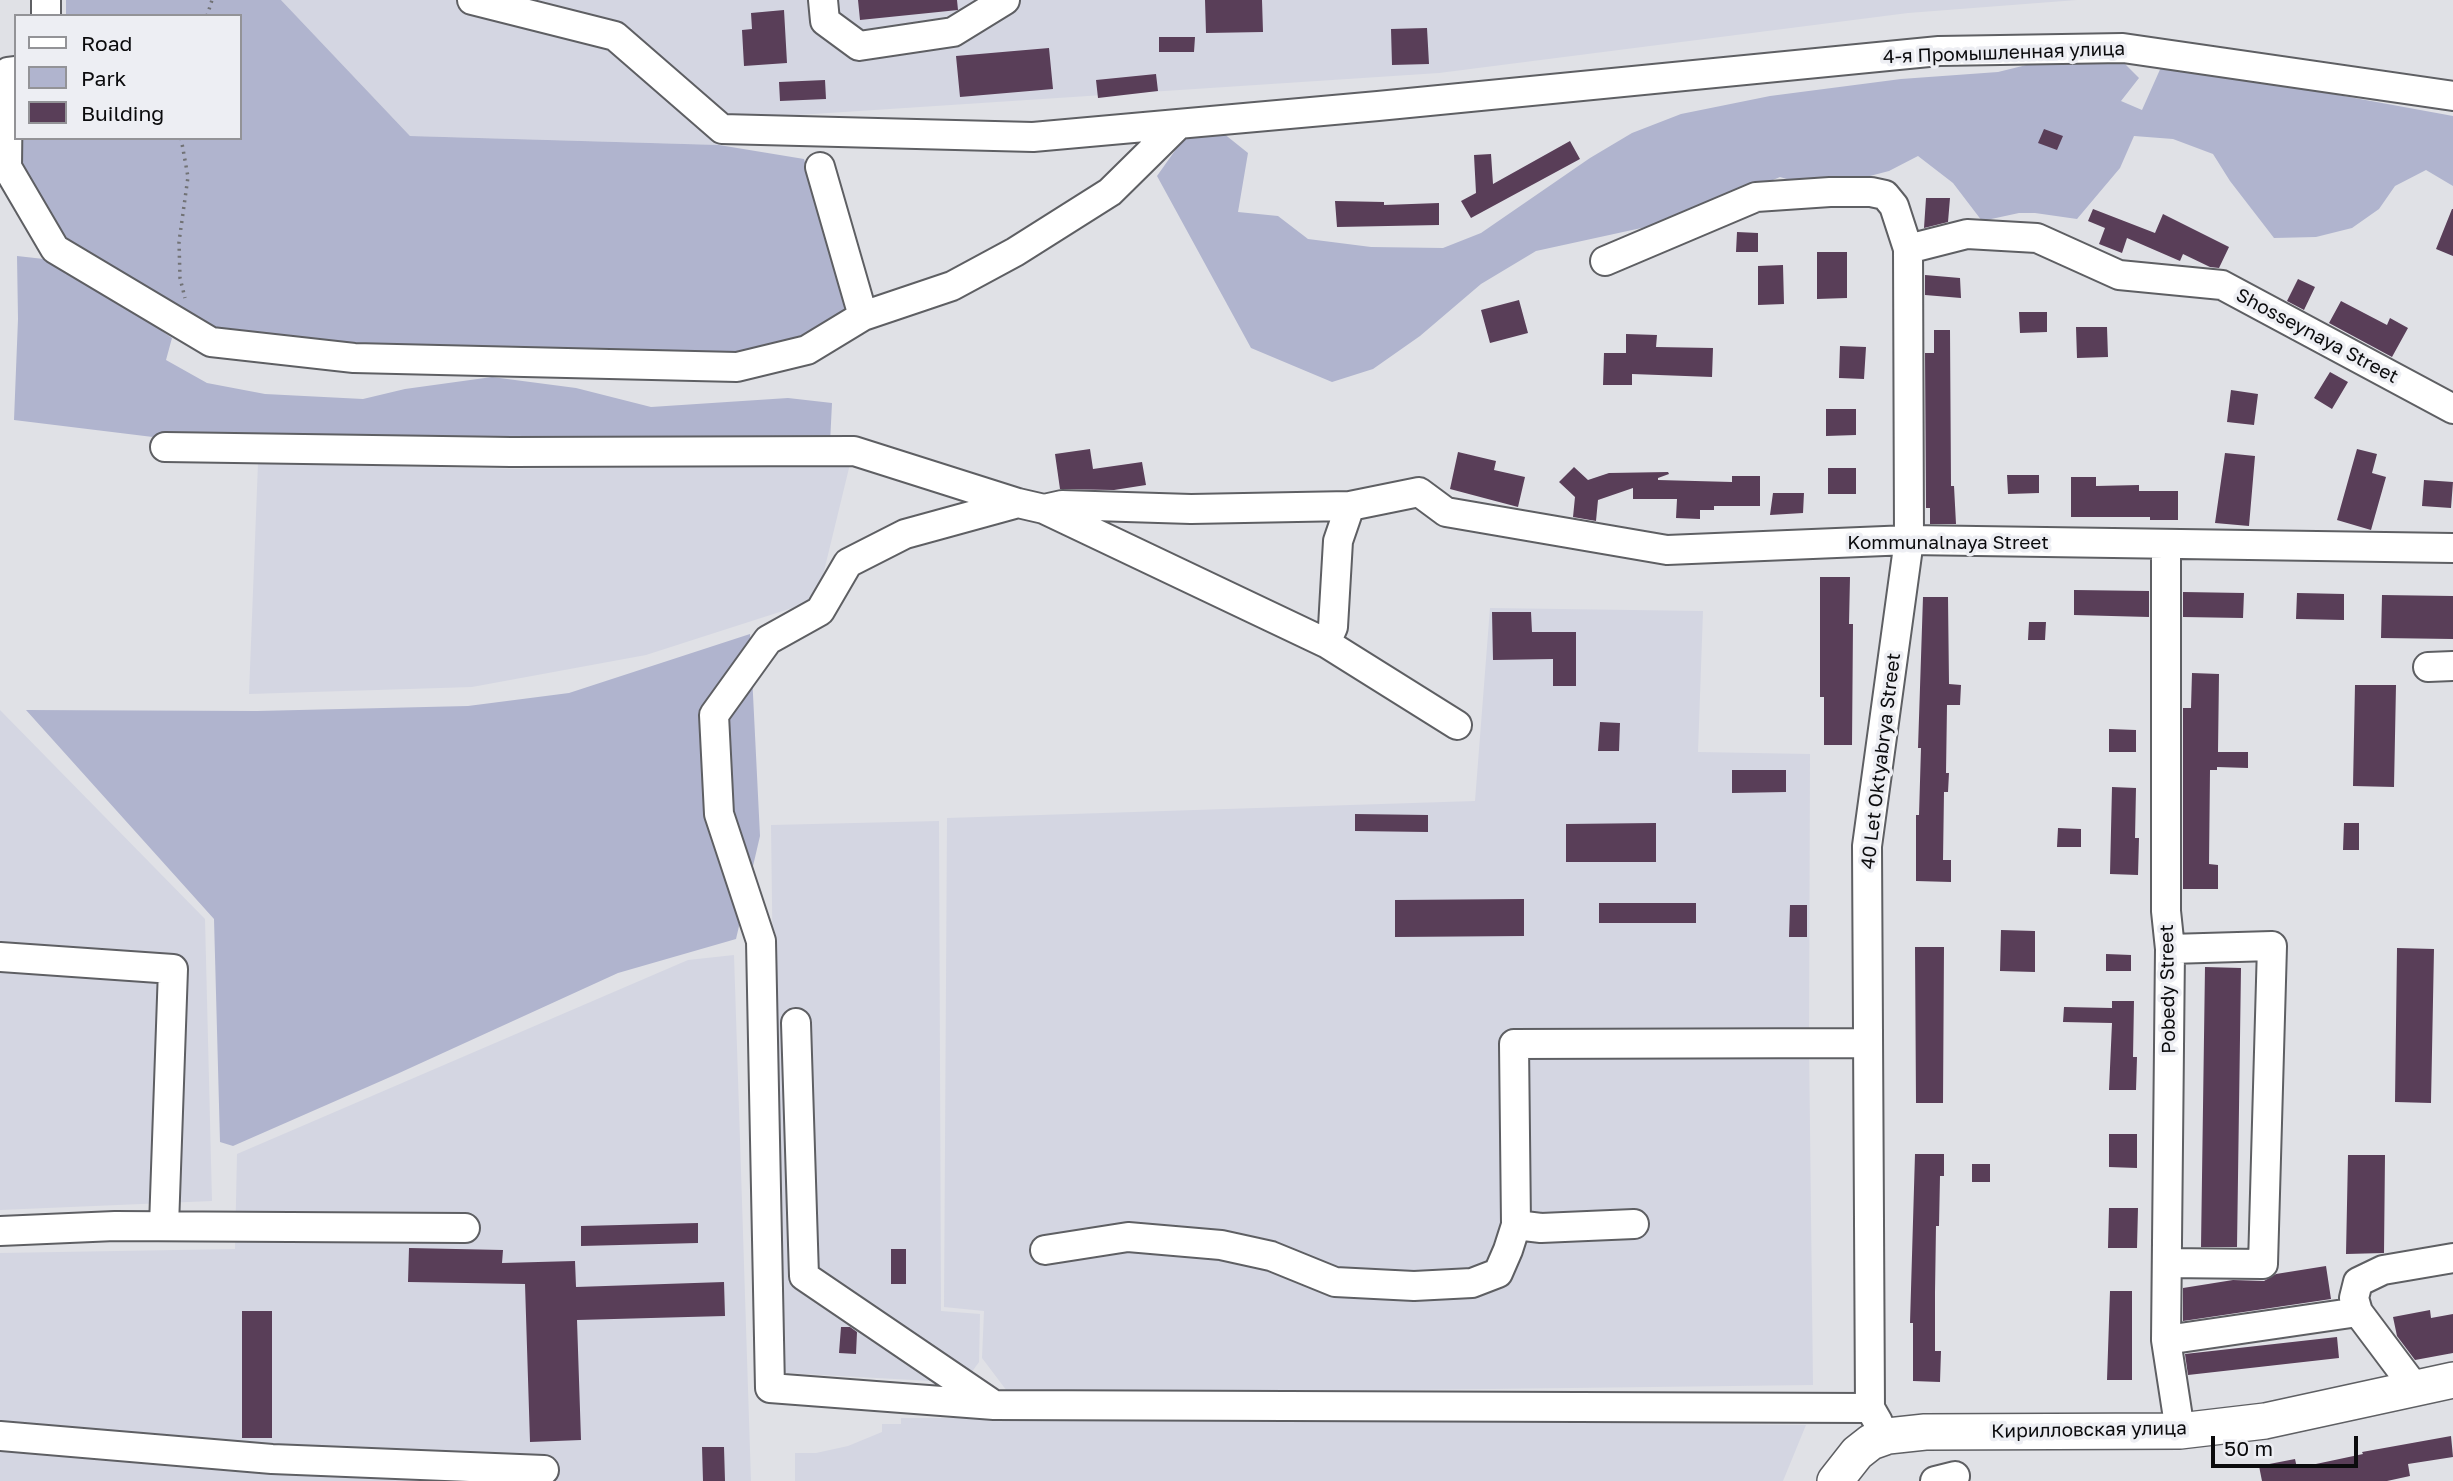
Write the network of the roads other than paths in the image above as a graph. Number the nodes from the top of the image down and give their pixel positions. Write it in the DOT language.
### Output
graph roads {
  1 [pos="472,0"];
  2 [pos="823,0"];
  3 [pos="1005,0"];
  4 [pos="14,71"];
  5 [pos="2453,96"];
  6 [pos="1179,124"];
  7 [pos="820,167"];
  8 [pos="1908,248"];
  9 [pos="1605,261"];
  10 [pos="863,316"];
  11 [pos="2453,409"];
  12 [pos="165,447"];
  13 [pos="1031,506"];
  14 [pos="1350,506"];
  15 [pos="1909,540"];
  16 [pos="2166,545"];
  17 [pos="2453,548"];
  18 [pos="1326,643"];
  19 [pos="1457,725"];
  20 [pos="2170,949"];
  21 [pos="0,957"];
  22 [pos="796,1023"];
  23 [pos="1867,1043"];
  24 [pos="1634,1224"];
  25 [pos="1516,1225"];
  26 [pos="164,1226"];
  27 [pos="466,1228"];
  28 [pos="0,1231"];
  29 [pos="1045,1250"];
  30 [pos="2453,1258"];
  31 [pos="2167,1263"];
  32 [pos="2358,1312"];
  33 [pos="2166,1340"];
  34 [pos="2453,1380"];
  35 [pos="2416,1388"];
  36 [pos="994,1405"];
  37 [pos="1879,1422"];
  38 [pos="2180,1431"];
  39 [pos="0,1436"];
  40 [pos="544,1470"];
  41 [pos="1835,1481"];
  1 -- 6 [label="street, 4-я Промышленная улица"];
  2 -- 3 [label="street"];
  4 -- 10 [label="street"];
  5 -- 6 [label="street, 4-я Промышленная улица"];
  6 -- 10 [label="street"];
  7 -- 10 [label="street"];
  8 -- 9 [label="street"];
  8 -- 11 [label="street, Shosseynaya Street"];
  8 -- 15 [label="street, 40 Let Oktyabrya Street"];
  12 -- 13 [label="street"];
  13 -- 14 [label="street"];
  13 -- 18 [label="street"];
  13 -- 36 [label="street"];
  14 -- 15 [label="street, Kommunalnaya Street"];
  14 -- 18 [label="street"];
  15 -- 16 [label="street, Kommunalnaya Street"];
  15 -- 23 [label="street, 40 Let Oktyabrya Street"];
  16 -- 17 [label="street, Kommunalnaya Street"];
  16 -- 20 [label="street, Pobedy Street"];
  18 -- 19 [label="street"];
  20 -- 31 [label="street, Pobedy Street"];
  20 -- 31 [label="street"];
  21 -- 26 [label="street"];
  22 -- 36 [label="street"];
  23 -- 25 [label="street"];
  23 -- 37 [label="street, 40 Let Oktyabrya Street"];
  24 -- 25 [label="street"];
  25 -- 29 [label="street"];
  26 -- 27 [label="street"];
  26 -- 28 [label="street"];
  30 -- 32 [label="street"];
  31 -- 33 [label="street, Pobedy Street"];
  32 -- 33 [label="street"];
  32 -- 35 [label="street"];
  33 -- 38 [label="street, Pobedy Street"];
  34 -- 35 [label="main road, Кирилловская улица"];
  35 -- 38 [label="main road, Кирилловская улица"];
  36 -- 37 [label="street"];
  37 -- 38 [label="main road, Кирилловская улица"];
  37 -- 41 [label="main road"];
  39 -- 40 [label="street"];
}
